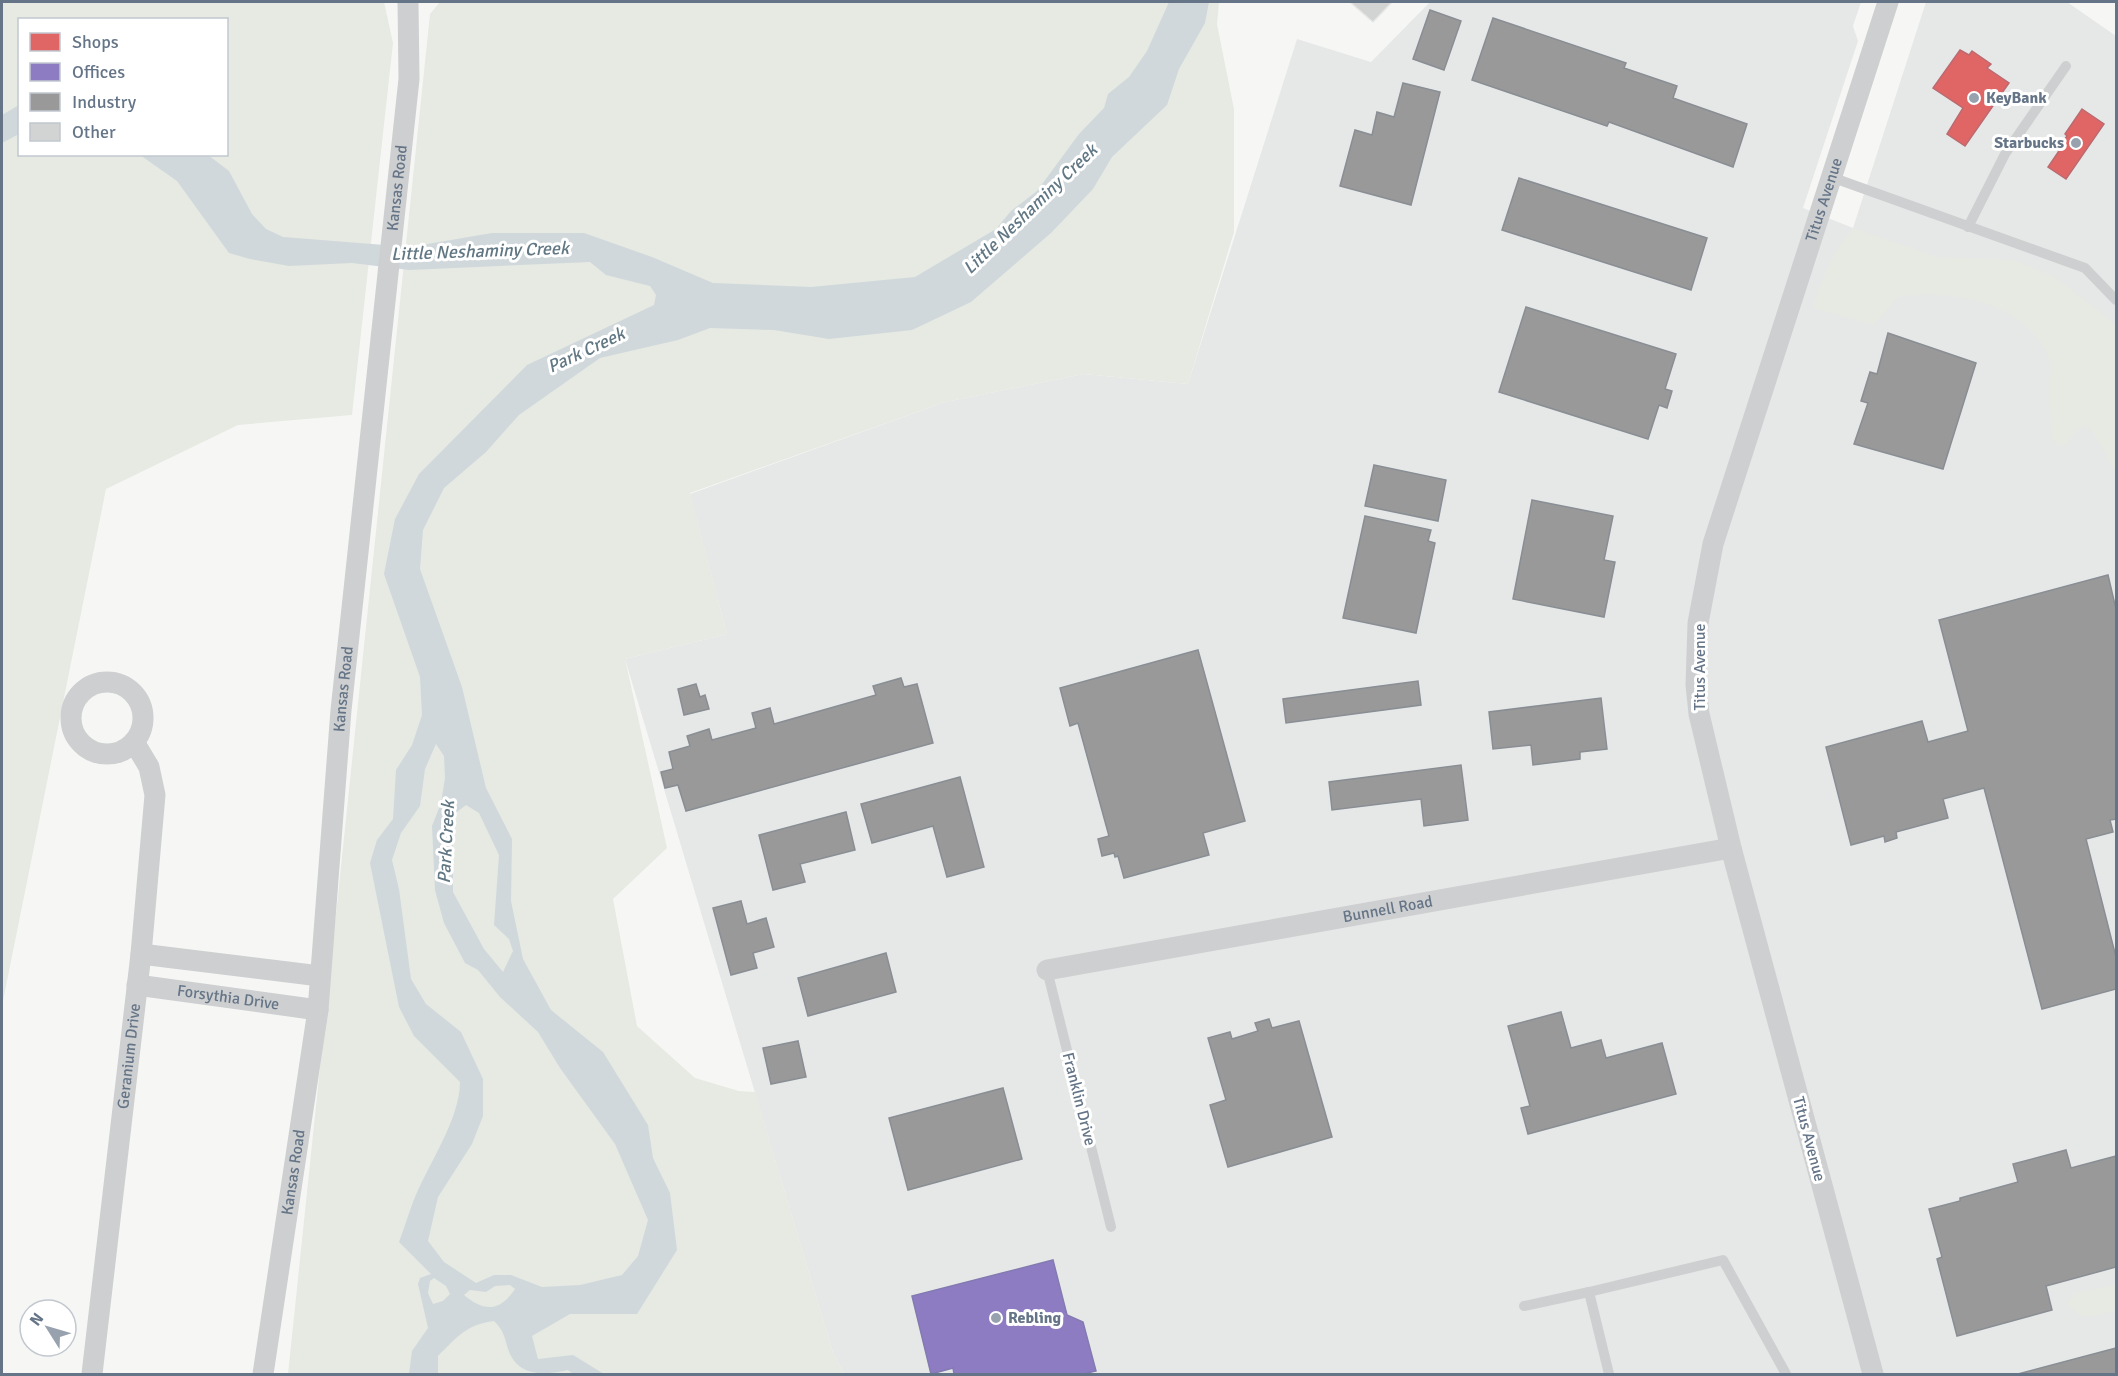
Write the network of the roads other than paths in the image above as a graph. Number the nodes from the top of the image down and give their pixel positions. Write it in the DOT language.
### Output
graph roads {
  1 [pos="408,2"];
  2 [pos="1888,2"];
  3 [pos="2066,66"];
  4 [pos="1831,177"];
  5 [pos="1968,227"];
  6 [pos="2116,300"];
  7 [pos="134,742"];
  8 [pos="1731,848"];
  9 [pos="141,954"];
  10 [pos="1047,970"];
  11 [pos="320,976"];
  12 [pos="137,985"];
  13 [pos="318,1010"];
  14 [pos="1111,1227"];
  15 [pos="1589,1292"];
  16 [pos="1524,1306"];
  17 [pos="92,1374"];
  18 [pos="263,1374"];
  19 [pos="1609,1374"];
  20 [pos="1786,1374"];
  21 [pos="1873,1374"];
  1 -- 11 [label="street, Kansas Road"];
  2 -- 4 [label="street, Titus Avenue"];
  3 -- 5 [label="lane"];
  4 -- 5 [label="lane"];
  4 -- 8 [label="street, Titus Avenue"];
  5 -- 6 [label="lane"];
  7 -- 9 [label="street, Geranium Drive"];
  8 -- 10 [label="street, Bunnell Road"];
  8 -- 21 [label="street, Titus Avenue"];
  9 -- 11 [label="street, Forsythia Drive"];
  9 -- 12 [label="street, Geranium Drive"];
  10 -- 14 [label="lane, Franklin Drive"];
  11 -- 13 [label="street, Kansas Road"];
  12 -- 13 [label="street, Forsythia Drive"];
  12 -- 17 [label="street, Geranium Drive"];
  13 -- 18 [label="street, Kansas Road"];
  15 -- 16 [label="lane"];
  15 -- 19 [label="lane"];
  15 -- 20 [label="lane"];
}
